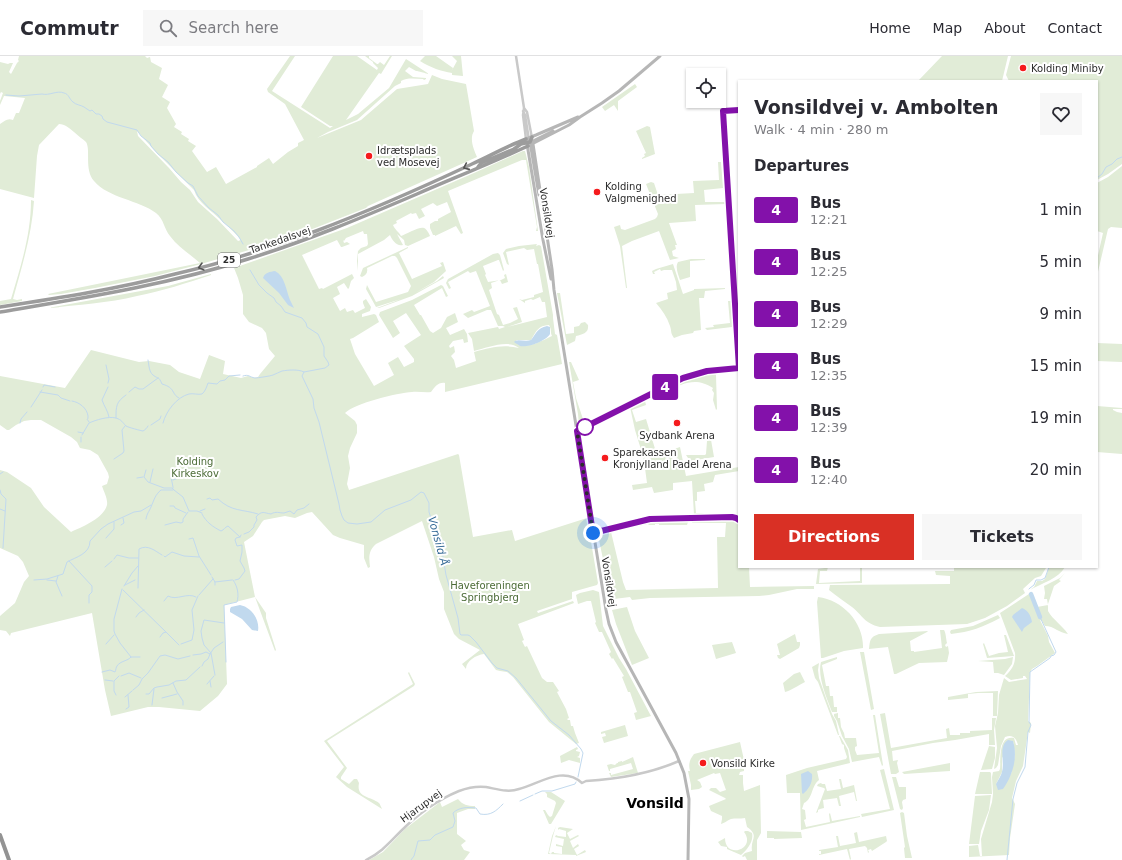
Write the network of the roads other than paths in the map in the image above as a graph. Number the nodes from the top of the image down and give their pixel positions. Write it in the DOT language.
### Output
graph roads {
  1 [pos="516,56"];
  2 [pos="660,56"];
  3 [pos="523,110"];
  4 [pos="580,117"];
  5 [pos="530,142"];
  6 [pos="538,207"];
  7 [pos="543,240"];
  8 [pos="547,240"];
  9 [pos="552,269"];
  10 [pos="554,290"];
  11 [pos="0,307"];
  12 [pos="0,312"];
  13 [pos="680,762"];
  14 [pos="0,835"];
  15 [pos="9,860"];
  16 [pos="366,860"];
  17 [pos="688,860"];
  1 -- 3 [label="street"];
  2 -- 4 [label="main road"];
  3 -- 5 [label="street"];
  3 -- 5 [label="street"];
  4 -- 5 [label="main road"];
  4 -- 5 [label="main road"];
  5 -- 6 [label="main road, Vonsildvej"];
  5 -- 8 [label="main road, Vonsildvej"];
  5 -- 11 [label="highway, Tankedalsvej / 25, one-way"];
  5 -- 12 [label="highway, Tankedalsvej / 25"];
  6 -- 7 [label="main road, Vonsildvej"];
  6 -- 8 [label="main road"];
  7 -- 9 [label="main road"];
  7 -- 10 [label="main road, Vonsildvej"];
  8 -- 9 [label="main road, Vonsildvej"];
  9 -- 10 [label="main road, Vonsildvej"];
  10 -- 13 [label="main road, Vonsildvej"];
  13 -- 16 [label="street, Hjarupvej"];
  13 -- 17 [label="main road, Vonsildvej"];
  14 -- 15 [label="highway"];
}
